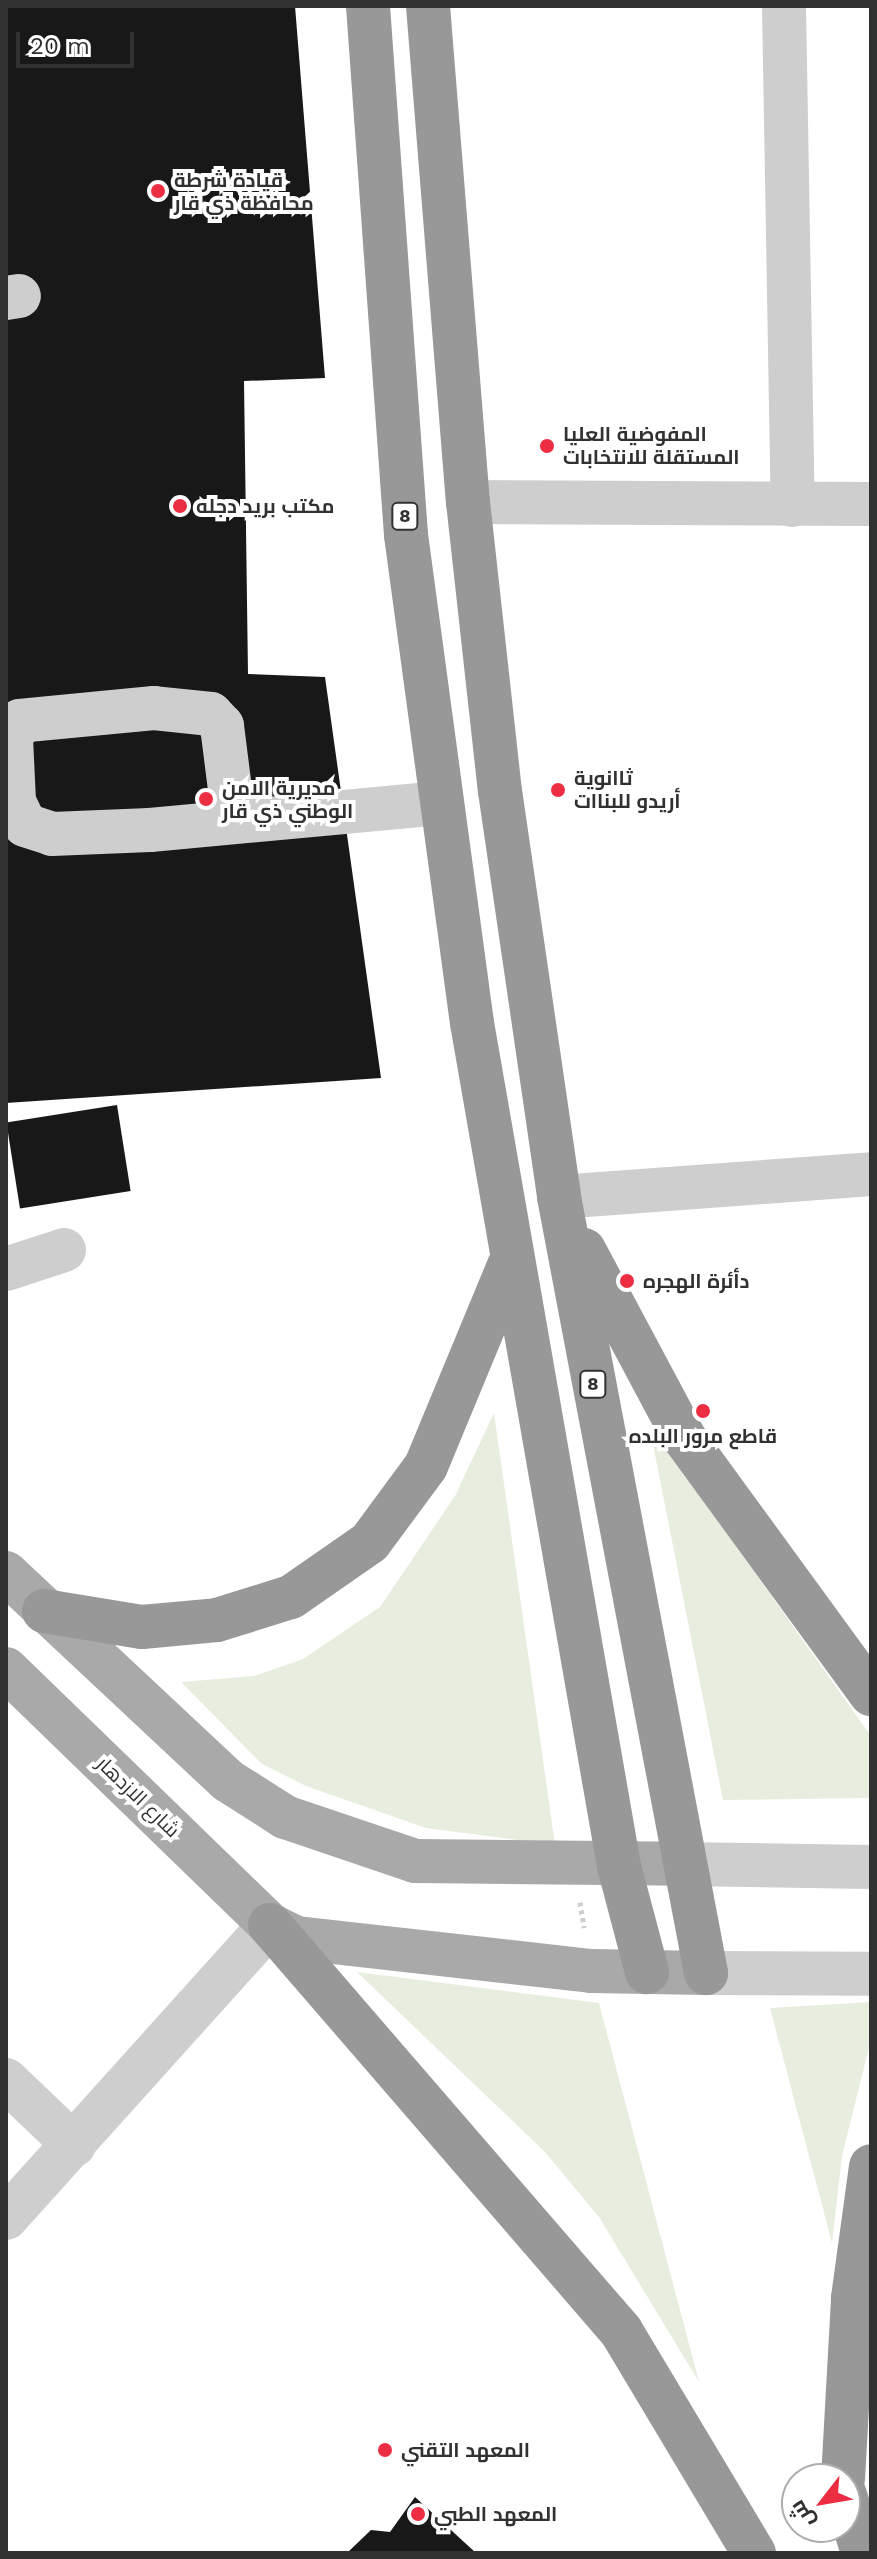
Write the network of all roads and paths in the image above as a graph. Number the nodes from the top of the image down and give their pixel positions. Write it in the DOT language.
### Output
graph roads {
  1 [pos="368,6"];
  2 [pos="428,6"];
  3 [pos="784,6"];
  4 [pos="468,502"];
  5 [pos="871,504"];
  6 [pos="793,505"];
  7 [pos="441,803"];
  8 [pos="234,821"];
  9 [pos="871,1174"];
  10 [pos="559,1197"];
  11 [pos="64,1250"];
  12 [pos="509,1266"];
  13 [pos="6,1269"];
  14 [pos="6,1573"];
  15 [pos="44,1611"];
  16 [pos="6,1669"];
  17 [pos="871,1694"];
  18 [pos="680,1864"];
  19 [pos="574,1866"];
  20 [pos="619,1866"];
  21 [pos="871,1867"];
  22 [pos="270,1925"];
  23 [pos="591,1971"];
  24 [pos="647,1972"];
  25 [pos="706,1973"];
  26 [pos="871,1974"];
  27 [pos="6,2080"];
  28 [pos="74,2145"];
  29 [pos="871,2166"];
  30 [pos="6,2218"];
  31 [pos="862,2297"];
  32 [pos="845,2463"];
  33 [pos="754,2553"];
  1 -- 7 [label="highway, 8"];
  2 -- 4 [label="highway, 8"];
  3 -- 6 [label="street"];
  4 -- 6 [label="street"];
  4 -- 10 [label="highway, 8"];
  5 -- 6 [label="street"];
  7 -- 8 [label="street"];
  7 -- 12 [label="highway, 8"];
  8 -- 8 [label="street"];
  9 -- 10 [label="street"];
  10 -- 17 [label="highway"];
  10 -- 18 [label="highway, 8"];
  11 -- 13 [label="street"];
  12 -- 15 [label="highway"];
  12 -- 20 [label="highway, 8"];
  14 -- 15 [label="main road"];
  15 -- 19 [label="main road"];
  16 -- 22 [label="main road, شارع الازدهار"];
  18 -- 20 [label="main road"];
  18 -- 21 [label="street"];
  18 -- 25 [label="highway, 8"];
  19 -- 20 [label="main road"];
  19 -- 23 [label="path"];
  20 -- 24 [label="highway, 8"];
  22 -- 23 [label="main road"];
  22 -- 28 [label="street"];
  22 -- 33 [label="highway"];
  23 -- 24 [label="main road"];
  24 -- 25 [label="main road"];
  25 -- 26 [label="street"];
  27 -- 28 [label="street"];
  28 -- 30 [label="street"];
  29 -- 31 [label="highway"];
  31 -- 32 [label="highway"];
}
